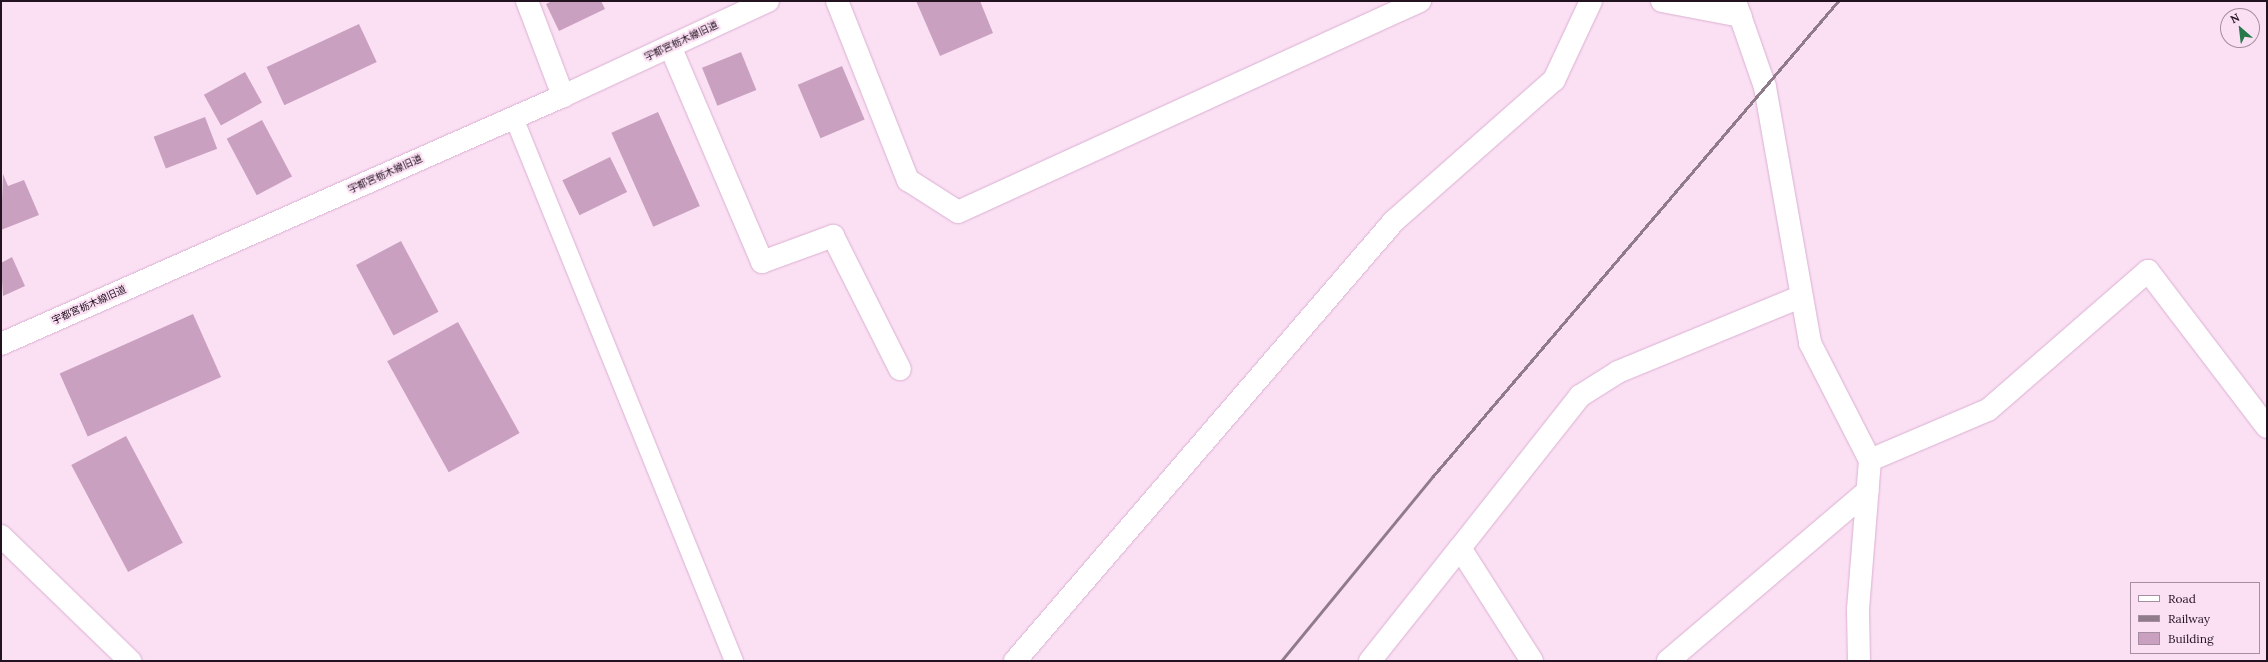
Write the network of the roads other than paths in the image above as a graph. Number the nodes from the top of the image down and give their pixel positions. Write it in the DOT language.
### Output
graph roads {
  1 [pos="527,1"];
  2 [pos="768,1"];
  3 [pos="836,1"];
  4 [pos="1420,1"];
  5 [pos="1591,1"];
  6 [pos="1662,1"];
  7 [pos="1738,9"];
  8 [pos="670,46"];
  9 [pos="563,96"];
  10 [pos="514,118"];
  11 [pos="1800,297"];
  12 [pos="1,344"];
  13 [pos="900,369"];
  14 [pos="2267,427"];
  15 [pos="1870,460"];
  16 [pos="1868,491"];
  17 [pos="1,536"];
  18 [pos="1460,548"];
  19 [pos="130,661"];
  20 [pos="734,661"];
  21 [pos="1015,661"];
  22 [pos="1370,661"];
  23 [pos="1532,661"];
  24 [pos="1668,661"];
  25 [pos="1859,661"];
  1 -- 9 [label="street"];
  2 -- 8 [label="street, 宇都宮栃木線旧道"];
  3 -- 4 [label="street"];
  5 -- 21 [label="street"];
  6 -- 7 [label="street"];
  7 -- 11 [label="street"];
  8 -- 9 [label="street, 宇都宮栃木線旧道"];
  8 -- 13 [label="street"];
  9 -- 10 [label="street, 宇都宮栃木線旧道"];
  10 -- 12 [label="street, 宇都宮栃木線旧道"];
  10 -- 20 [label="lane"];
  11 -- 15 [label="street"];
  11 -- 18 [label="street"];
  14 -- 15 [label="street"];
  15 -- 16 [label="street"];
  16 -- 24 [label="street"];
  16 -- 25 [label="street"];
  17 -- 19 [label="street"];
  18 -- 22 [label="street"];
  18 -- 23 [label="street"];
}
